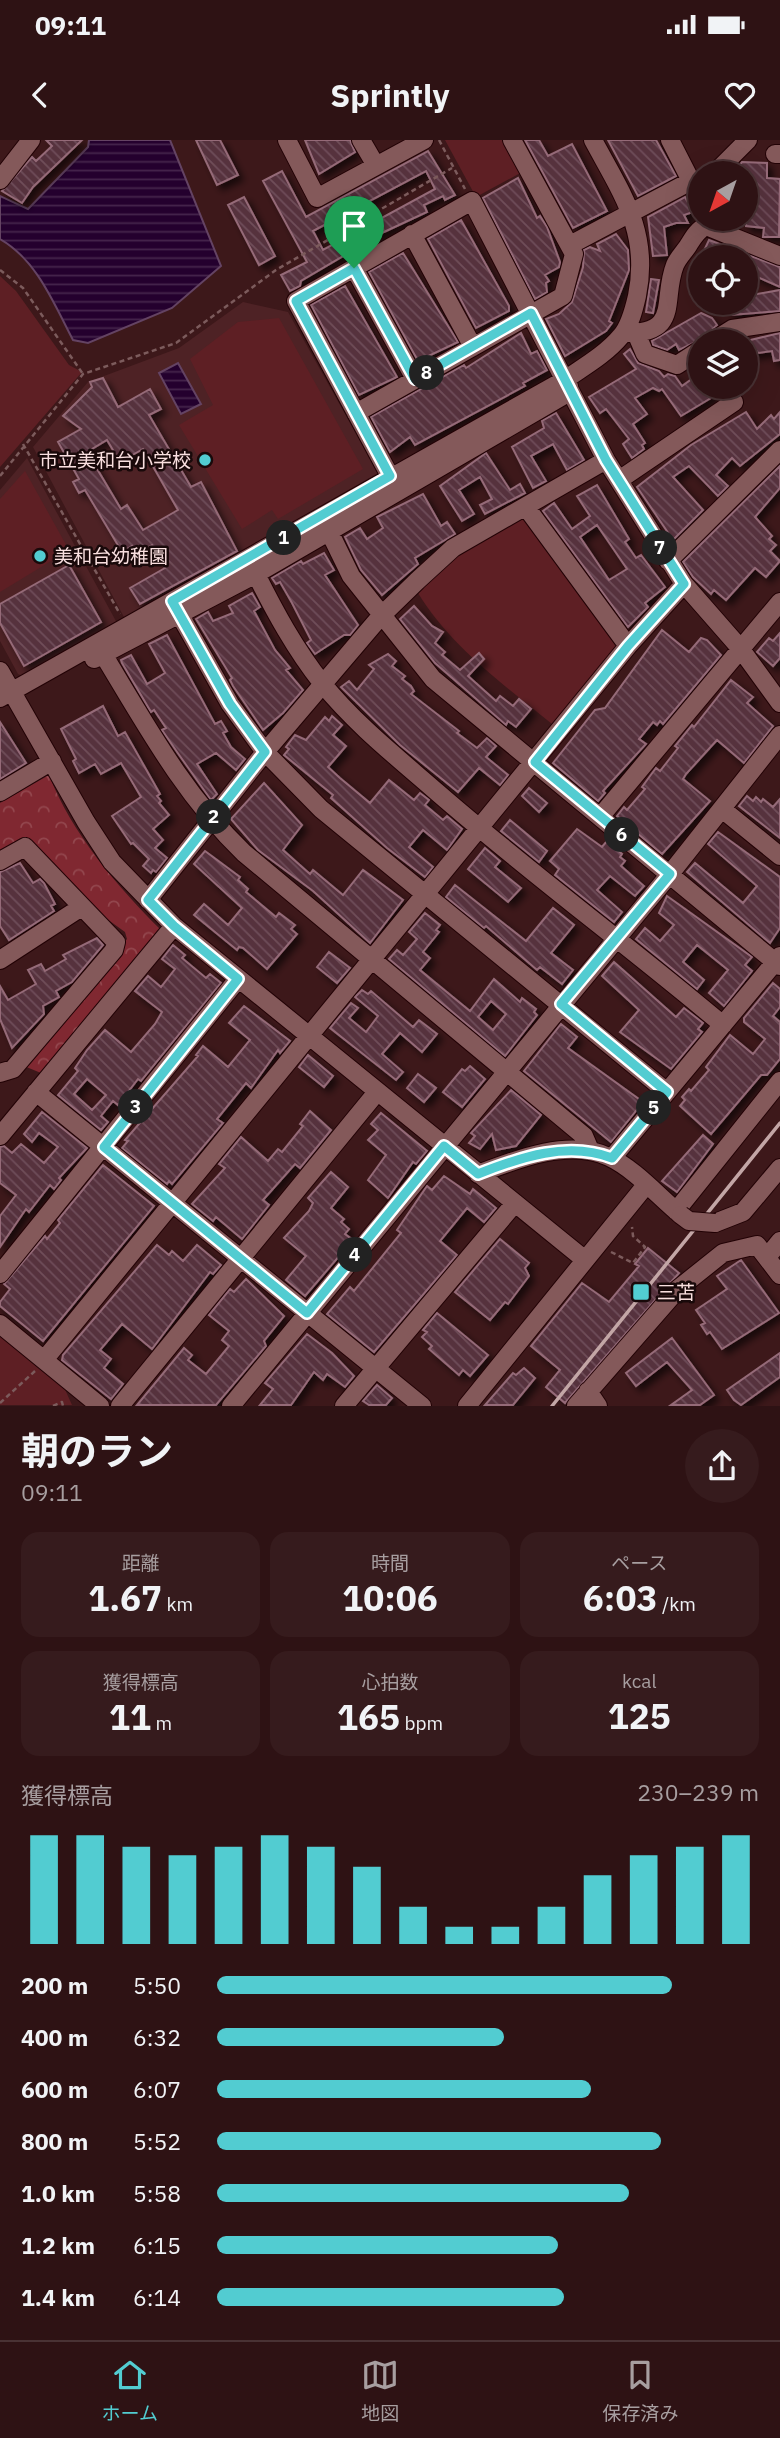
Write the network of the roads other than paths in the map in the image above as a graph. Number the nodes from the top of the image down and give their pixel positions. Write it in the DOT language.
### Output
graph roads {
  1 [pos="31,140"];
  2 [pos="287,140"];
  3 [pos="361,140"];
  4 [pos="424,140"];
  5 [pos="512,140"];
  6 [pos="593,140"];
  7 [pos="670,140"];
  8 [pos="748,140"];
  9 [pos="727,161"];
  10 [pos="375,164"];
  11 [pos="0,180"];
  12 [pos="632,213"];
  13 [pos="698,231"];
  14 [pos="726,231"];
  15 [pos="412,234"];
  16 [pos="570,245"];
  17 [pos="780,256"];
  18 [pos="354,268"];
  19 [pos="531,313"];
  20 [pos="780,322"];
  21 [pos="732,329"];
  22 [pos="630,333"];
  23 [pos="473,347"];
  24 [pos="688,358"];
  25 [pos="415,379"];
  26 [pos="567,382"];
  27 [pos="734,402"];
  28 [pos="356,412"];
  29 [pos="780,450"];
  30 [pos="606,460"];
  31 [pos="390,476"];
  32 [pos="619,480"];
  33 [pos="526,507"];
  34 [pos="329,531"];
  35 [pos="668,561"];
  36 [pos="256,574"];
  37 [pos="684,584"];
  38 [pos="780,602"];
  39 [pos="175,607"];
  40 [pos="380,617"];
  41 [pos="628,646"];
  42 [pos="740,648"];
  43 [pos="103,654"];
  44 [pos="0,671"];
  45 [pos="323,684"];
  46 [pos="10,697"];
  47 [pos="780,703"];
  48 [pos="0,712"];
  49 [pos="780,736"];
  50 [pos="265,752"];
  51 [pos="52,761"];
  52 [pos="535,762"];
  53 [pos="0,792"];
  54 [pos="722,809"];
  55 [pos="600,817"];
  56 [pos="211,821"];
  57 [pos="480,829"];
  58 [pos="780,856"];
  59 [pos="0,861"];
  60 [pos="670,874"];
  61 [pos="425,894"];
  62 [pos="148,900"];
  63 [pos="80,908"];
  64 [pos="174,926"];
  65 [pos="617,936"];
  66 [pos="0,960"];
  67 [pos="372,961"];
  68 [pos="778,961"];
  69 [pos="238,979"];
  70 [pos="561,1004"];
  71 [pos="723,1025"];
  72 [pos="309,1037"];
  73 [pos="507,1072"];
  74 [pos="0,1073"];
  75 [pos="780,1081"];
  76 [pos="36,1092"];
  77 [pos="377,1092"];
  78 [pos="667,1092"];
  79 [pos="0,1136"];
  80 [pos="444,1146"];
  81 [pos="104,1147"];
  82 [pos="590,1150"];
  83 [pos="612,1158"];
  84 [pos="780,1168"];
  85 [pos="478,1174"];
  86 [pos="646,1185"];
  87 [pos="172,1202"];
  88 [pos="515,1203"];
  89 [pos="679,1213"];
  90 [pos="780,1241"];
  91 [pos="768,1256"];
  92 [pos="240,1258"];
  93 [pos="584,1259"];
  94 [pos="0,1274"];
  95 [pos="780,1275"];
  96 [pos="307,1313"];
  97 [pos="0,1324"];
  98 [pos="44,1360"];
  99 [pos="375,1367"];
  100 [pos="593,1398"];
  101 [pos="100,1405"];
  102 [pos="120,1405"];
  103 [pos="231,1405"];
  104 [pos="344,1405"];
  105 [pos="422,1405"];
  106 [pos="467,1405"];
  107 [pos="576,1405"];
  1 -- 11 [label="street"];
  2 -- 10 [label="street"];
  3 -- 10 [label="street"];
  4 -- 10 [label="street"];
  5 -- 16 [label="street"];
  6 -- 12 [label="street"];
  7 -- 12 [label="street"];
  8 -- 9 [label="street"];
  12 -- 16 [label="street"];
  12 -- 22 [label="street"];
  13 -- 22 [label="street"];
  14 -- 17 [label="street"];
  15 -- 18 [label="street"];
  15 -- 19 [label="street"];
  15 -- 23 [label="street"];
  16 -- 19 [label="street"];
  18 -- 25 [label="street"];
  18 -- 28 [label="street"];
  19 -- 23 [label="street"];
  19 -- 26 [label="street"];
  20 -- 21 [label="street"];
  22 -- 24 [label="street"];
  22 -- 26 [label="street"];
  23 -- 25 [label="street"];
  25 -- 28 [label="street"];
  26 -- 30 [label="street"];
  26 -- 31 [label="street"];
  26 -- 34 [label="street"];
  27 -- 32 [label="street"];
  28 -- 31 [label="street"];
  29 -- 35 [label="street"];
  30 -- 32 [label="street"];
  30 -- 33 [label="street"];
  31 -- 39 [label="street"];
  32 -- 35 [label="street"];
  33 -- 40 [label="street"];
  33 -- 41 [label="street"];
  34 -- 36 [label="street"];
  34 -- 40 [label="street"];
  35 -- 37 [label="street"];
  36 -- 39 [label="street"];
  36 -- 45 [label="street"];
  37 -- 41 [label="street"];
  37 -- 42 [label="street"];
  38 -- 42 [label="street"];
  39 -- 43 [label="street"];
  39 -- 46 [label="street"];
  39 -- 50 [label="street"];
  40 -- 45 [label="street"];
  40 -- 52 [label="street"];
  41 -- 52 [label="street"];
  42 -- 47 [label="street"];
  42 -- 55 [label="street"];
  43 -- 46 [label="street"];
  43 -- 56 [label="street"];
  44 -- 46 [label="street"];
  45 -- 50 [label="street"];
  45 -- 57 [label="street"];
  46 -- 48 [label="street"];
  46 -- 51 [label="street"];
  49 -- 54 [label="street"];
  50 -- 56 [label="street"];
  50 -- 61 [label="street"];
  51 -- 53 [label="street"];
  51 -- 62 [label="street"];
  52 -- 55 [label="street"];
  52 -- 57 [label="street"];
  54 -- 58 [label="street"];
  54 -- 60 [label="street"];
  55 -- 60 [label="street"];
  56 -- 62 [label="street"];
  56 -- 67 [label="street"];
  57 -- 61 [label="street"];
  57 -- 65 [label="street"];
  59 -- 63 [label="street"];
  60 -- 65 [label="street"];
  60 -- 68 [label="street"];
  61 -- 67 [label="street"];
  61 -- 70 [label="street"];
  62 -- 64 [label="street"];
  63 -- 66 [label="street"];
  63 -- 74 [label="street"];
  64 -- 69 [label="street"];
  64 -- 76 [label="street"];
  65 -- 70 [label="street"];
  65 -- 71 [label="street"];
  67 -- 72 [label="street"];
  67 -- 73 [label="street"];
  68 -- 71 [label="street"];
  69 -- 72 [label="street"];
  69 -- 81 [label="street"];
  70 -- 73 [label="street"];
  70 -- 78 [label="street"];
  71 -- 78 [label="street"];
  72 -- 77 [label="street"];
  72 -- 87 [label="street"];
  73 -- 80 [label="street"];
  73 -- 82 [label="street"];
  75 -- 89 [label="street"];
  76 -- 79 [label="street"];
  76 -- 81 [label="street"];
  77 -- 80 [label="street"];
  77 -- 92 [label="street"];
  78 -- 83 [label="street"];
  80 -- 85 [label="street"];
  80 -- 96 [label="street"];
  81 -- 87 [label="street"];
  81 -- 94 [label="street"];
  82 -- 83 [label="street"];
  82 -- 85 [label="street"];
  83 -- 86 [label="street"];
  84 -- 89 [label="street, bridge"];
  85 -- 88 [label="street"];
  86 -- 89 [label="street"];
  86 -- 93 [label="street"];
  87 -- 92 [label="street"];
  87 -- 98 [label="street"];
  88 -- 93 [label="street"];
  88 -- 99 [label="street"];
  90 -- 91 [label="street"];
  91 -- 95 [label="street"];
  91 -- 100 [label="street"];
  92 -- 96 [label="street"];
  92 -- 102 [label="street"];
  93 -- 106 [label="street"];
  96 -- 99 [label="street"];
  96 -- 103 [label="street"];
  97 -- 98 [label="street"];
  98 -- 101 [label="street"];
  99 -- 104 [label="street"];
  99 -- 105 [label="street"];
  100 -- 107 [label="street"];
}
